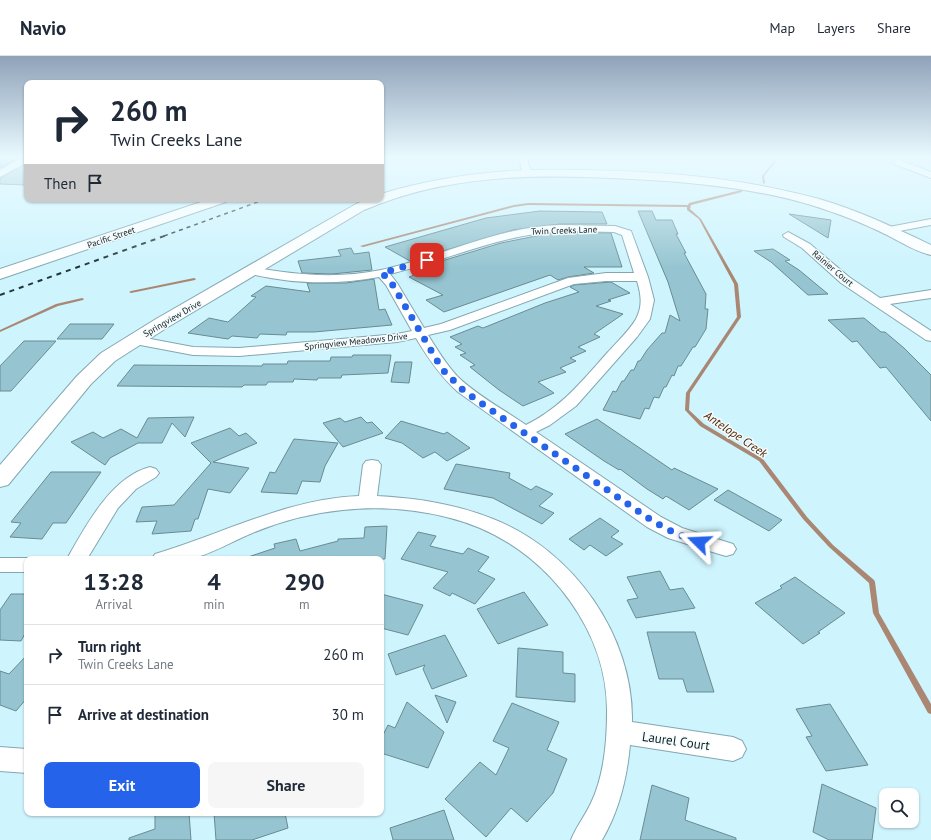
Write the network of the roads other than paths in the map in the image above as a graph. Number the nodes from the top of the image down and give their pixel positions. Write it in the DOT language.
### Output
graph roads {
  1 [pos="395,194"];
  2 [pos="780,194"];
  3 [pos="384,198"];
  4 [pos="192,202"];
  5 [pos="204,202"];
  6 [pos="213,202"];
  7 [pos="373,202"];
  8 [pos="190,210"];
  9 [pos="931,222"];
  10 [pos="131,230"];
  11 [pos="889,230"];
  12 [pos="788,234"];
  13 [pos="82,238"];
  14 [pos="931,251"];
  15 [pos="0,266"];
  16 [pos="251,271"];
  17 [pos="382,273"];
  18 [pos="0,274"];
  19 [pos="642,277"];
  20 [pos="931,294"];
  21 [pos="878,302"];
  22 [pos="420,333"];
  23 [pos="931,337"];
  24 [pos="134,340"];
  25 [pos="524,432"];
  26 [pos="372,465"];
  27 [pos="150,473"];
  28 [pos="0,480"];
  29 [pos="367,502"];
  30 [pos="726,549"];
  31 [pos="79,556"];
  32 [pos="171,556"];
  33 [pos="0,565"];
  34 [pos="24,565"];
  35 [pos="619,732"];
  36 [pos="733,749"];
  37 [pos="0,759"];
  38 [pos="24,761"];
  39 [pos="585,840"];
  1 -- 3 [label="street, Springview Drive"];
  2 -- 11 [label="street, Springview Drive"];
  4 -- 13 [label="street, Pacific Street"];
  5 -- 8 [label="street"];
  6 -- 8 [label="street, Pacific Street"];
  7 -- 16 [label="street, Springview Drive"];
  8 -- 10 [label="street, Pacific Street"];
  9 -- 11 [label="street"];
  10 -- 13 [label="street"];
  10 -- 18 [label="street, Pacific Street"];
  11 -- 14 [label="street, Springview Drive"];
  12 -- 21 [label="street, Rainier Court"];
  13 -- 15 [label="street, Pacific Street"];
  16 -- 17 [label="street, Twin Creeks Lane"];
  16 -- 24 [label="street, Springview Drive"];
  17 -- 19 [label="street, Twin Creeks Lane"];
  17 -- 22 [label="street"];
  19 -- 22 [label="street, Springview Meadows Drive"];
  19 -- 25 [label="street, Twin Creeks Lane"];
  20 -- 21 [label="street"];
  21 -- 23 [label="street, Rainier Court"];
  22 -- 24 [label="street, Springview Meadows Drive"];
  22 -- 25 [label="street"];
  24 -- 28 [label="street, Springview Drive"];
  25 -- 30 [label="street"];
  26 -- 29 [label="street"];
  27 -- 31 [label="street"];
  29 -- 32 [label="street"];
  29 -- 35 [label="street"];
  33 -- 34 [label="street"];
  35 -- 36 [label="street, Laurel Court"];
  35 -- 39 [label="street"];
  37 -- 38 [label="street"];
}
